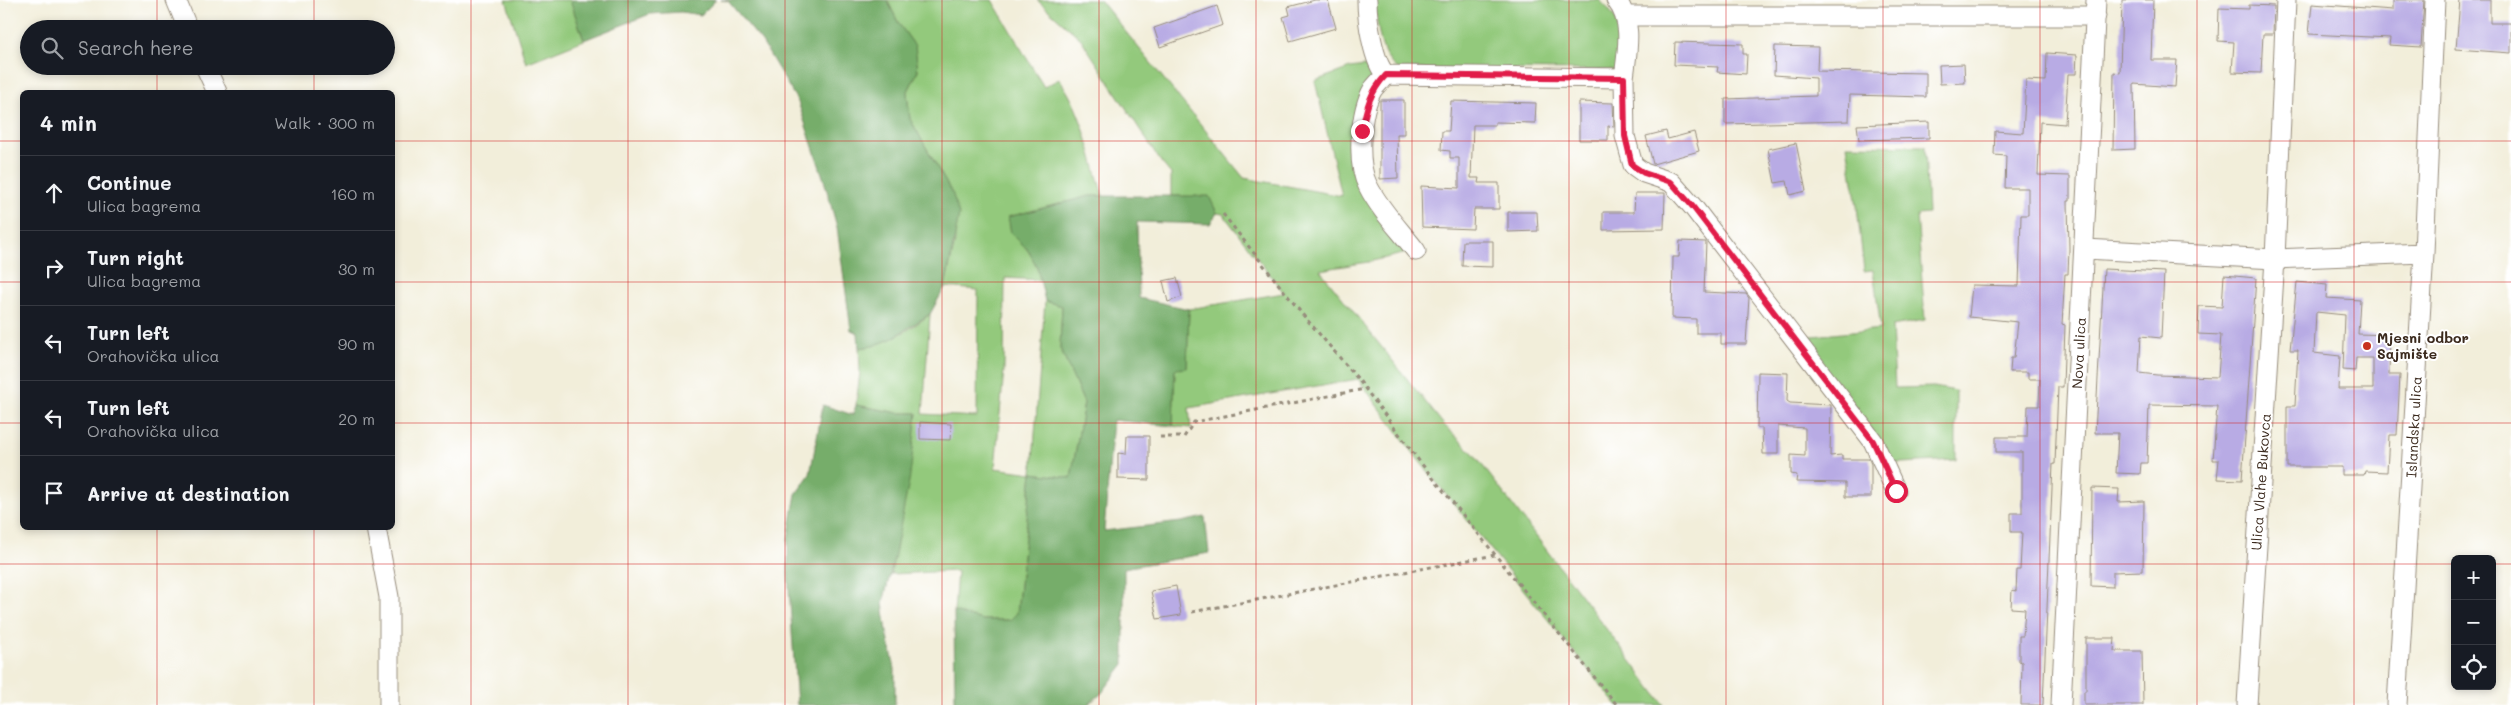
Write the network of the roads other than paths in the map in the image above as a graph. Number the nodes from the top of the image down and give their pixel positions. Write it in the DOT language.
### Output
graph roads {
  1 [pos="176,0"];
  2 [pos="1367,0"];
  3 [pos="1616,0"];
  4 [pos="2286,0"];
  5 [pos="2435,0"];
  6 [pos="1818,8"];
  7 [pos="2096,8"];
  8 [pos="1626,16"];
  9 [pos="184,20"];
  10 [pos="209,75"];
  11 [pos="1386,75"];
  12 [pos="1624,78"];
  13 [pos="216,90"];
  14 [pos="2085,249"];
  15 [pos="1416,251"];
  16 [pos="2424,253"];
  17 [pos="2275,259"];
  18 [pos="1896,491"];
  19 [pos="376,530"];
  20 [pos="389,705"];
  21 [pos="2061,705"];
  22 [pos="2247,705"];
  23 [pos="2397,705"];
  1 -- 9 [label="street"];
  2 -- 11 [label="street"];
  3 -- 8 [label="street"];
  4 -- 17 [label="street, Ulica Vlahe Bukovca"];
  5 -- 16 [label="street, Islandska ulica"];
  6 -- 7 [label="street"];
  6 -- 8 [label="street"];
  7 -- 14 [label="street, Nova ulica"];
  8 -- 12 [label="street"];
  10 -- 13 [label="street"];
  11 -- 12 [label="street"];
  11 -- 15 [label="street"];
  12 -- 18 [label="street"];
  14 -- 17 [label="street"];
  14 -- 21 [label="street, Nova ulica"];
  16 -- 17 [label="street"];
  16 -- 23 [label="street, Islandska ulica"];
  17 -- 22 [label="street, Ulica Vlahe Bukovca"];
  19 -- 20 [label="street"];
}
